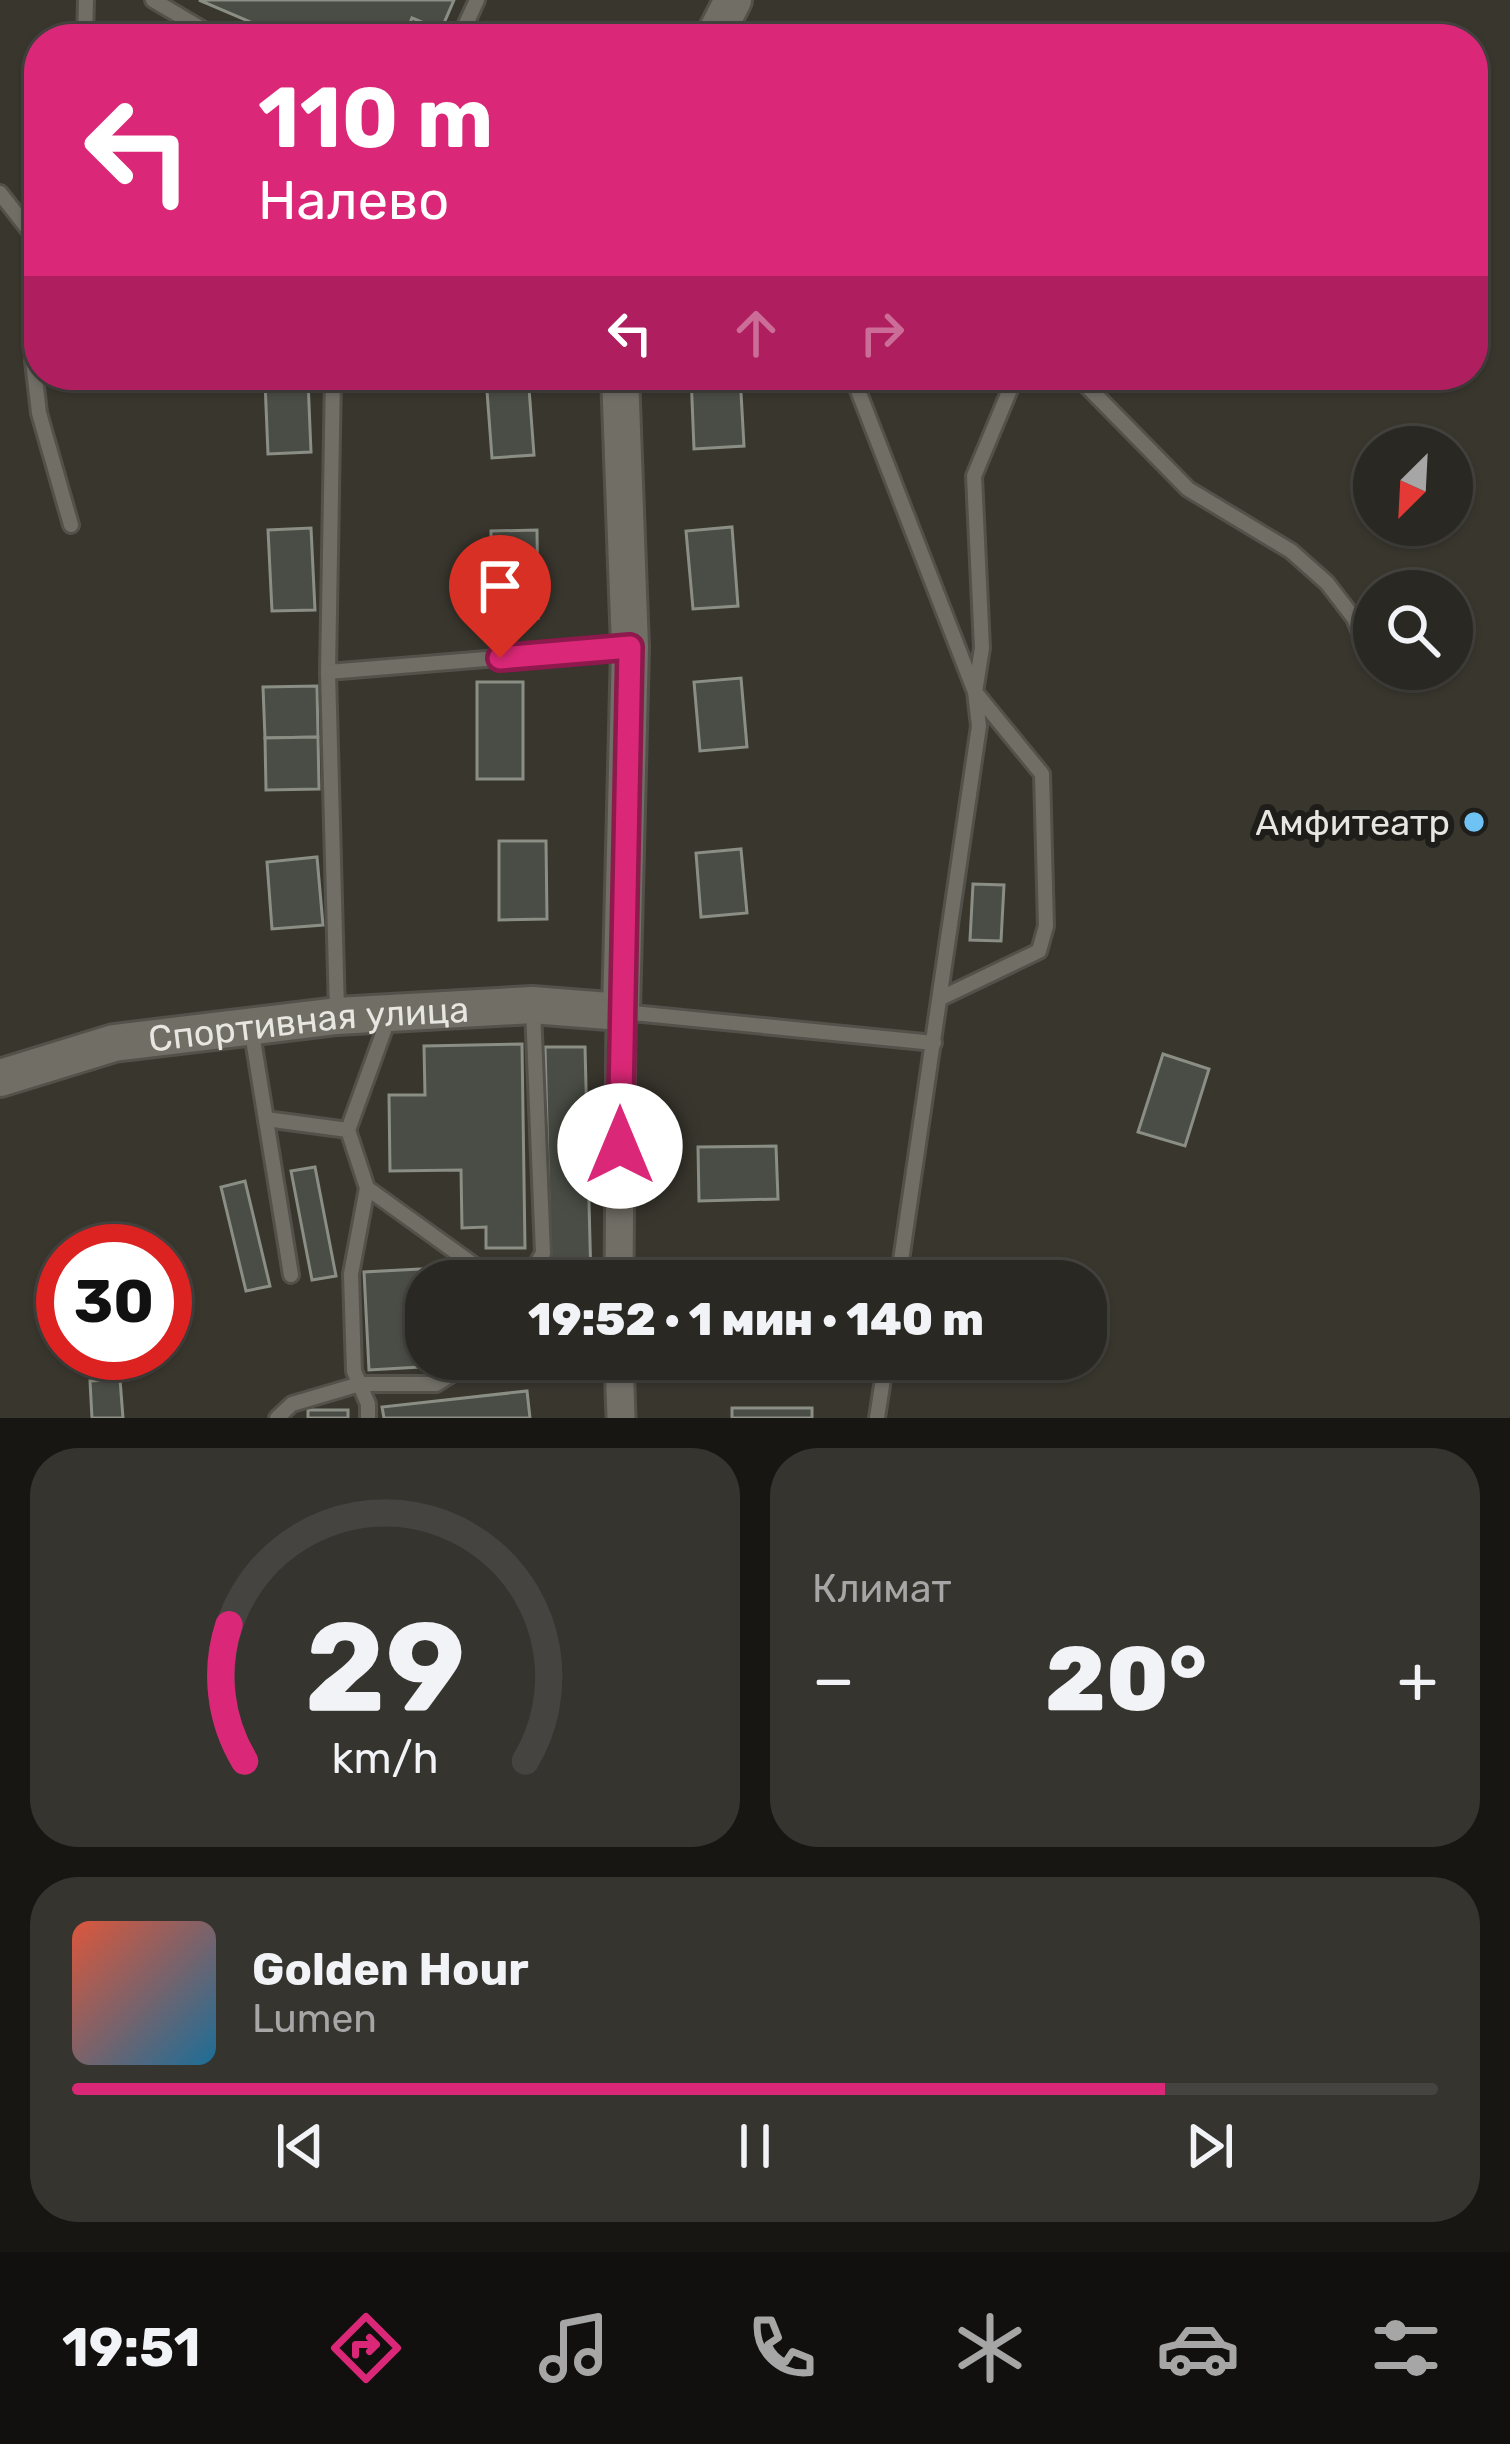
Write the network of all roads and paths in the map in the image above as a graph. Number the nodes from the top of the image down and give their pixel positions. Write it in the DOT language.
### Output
graph roads {
  1 [pos="153,0"];
  2 [pos="194,24"];
  3 [pos="0,193"];
  4 [pos="24,224"];
  5 [pos="36,390"];
  6 [pos="333,390"];
  7 [pos="621,390"];
  8 [pos="858,390"];
  9 [pos="1010,390"];
  10 [pos="1091,390"];
  11 [pos="71,525"];
  12 [pos="1353,617"];
  13 [pos="630,647"];
  14 [pos="328,672"];
  15 [pos="976,692"];
  16 [pos="941,998"];
  17 [pos="532,1005"];
  18 [pos="391,1012"];
  19 [pos="621,1012"];
  20 [pos="338,1016"];
  21 [pos="251,1027"];
  22 [pos="934,1042"];
  23 [pos="0,1078"];
  24 [pos="266,1119"];
  25 [pos="348,1130"];
  26 [pos="367,1188"];
  27 [pos="467,1260"];
  28 [pos="539,1260"];
  29 [pos="619,1260"];
  30 [pos="901,1260"];
  31 [pos="291,1275"];
  32 [pos="442,1380"];
  33 [pos="617,1380"];
  34 [pos="883,1380"];
  35 [pos="360,1384"];
  36 [pos="278,1418"];
  37 [pos="368,1418"];
  38 [pos="621,1418"];
  39 [pos="877,1418"];
  1 -- 2 [label="lane"];
  3 -- 4 [label="lane"];
  5 -- 11 [label="lane"];
  6 -- 14 [label="lane"];
  7 -- 13 [label="street"];
  8 -- 15 [label="lane"];
  9 -- 15 [label="lane"];
  10 -- 12 [label="lane"];
  13 -- 14 [label="lane"];
  13 -- 19 [label="street"];
  14 -- 20 [label="lane"];
  15 -- 16 [label="lane"];
  15 -- 16 [label="lane"];
  16 -- 22 [label="lane"];
  17 -- 18 [label="street, Спортивная улица"];
  17 -- 19 [label="street, Спортивная улица"];
  17 -- 28 [label="lane"];
  18 -- 20 [label="street, Спортивная улица"];
  18 -- 25 [label="lane"];
  19 -- 22 [label="lane"];
  19 -- 29 [label="street"];
  20 -- 21 [label="street, Спортивная улица"];
  21 -- 23 [label="street, Спортивная улица"];
  21 -- 24 [label="lane"];
  22 -- 30 [label="lane"];
  24 -- 25 [label="lane"];
  24 -- 31 [label="lane"];
  25 -- 26 [label="lane"];
  26 -- 27 [label="lane"];
  26 -- 35 [label="lane"];
  32 -- 35 [label="lane"];
  33 -- 38 [label="street"];
  34 -- 39 [label="lane"];
  35 -- 36 [label="lane"];
  35 -- 37 [label="lane"];
}
